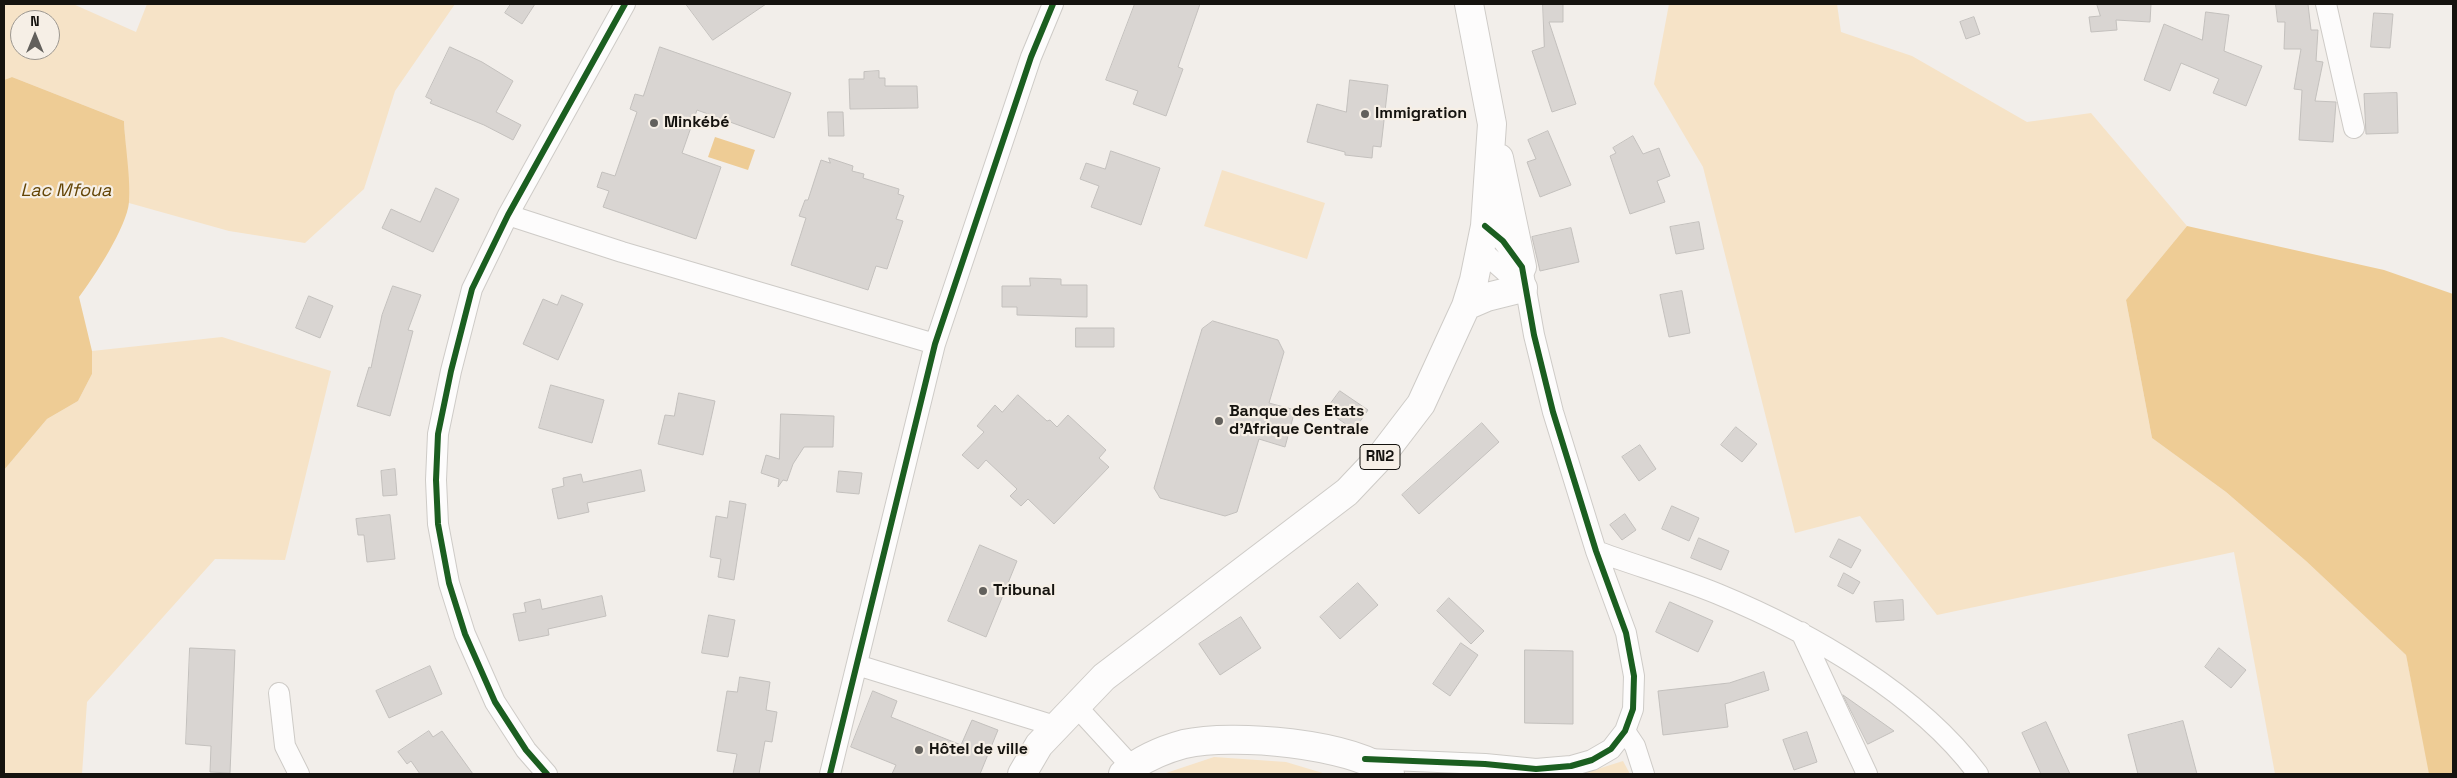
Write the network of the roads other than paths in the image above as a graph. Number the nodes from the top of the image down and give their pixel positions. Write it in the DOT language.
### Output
graph roads {
  1 [pos="625,4"];
  2 [pos="1053,4"];
  3 [pos="1469,4"];
  4 [pos="2326,4"];
  5 [pos="1492,124"];
  6 [pos="2354,128"];
  7 [pos="508,215"];
  8 [pos="1483,238"];
  9 [pos="1523,282"];
  10 [pos="1466,306"];
  11 [pos="935,344"];
  12 [pos="1596,551"];
  13 [pos="1800,632"];
  14 [pos="857,665"];
  15 [pos="279,692"];
  16 [pos="1076,706"];
  17 [pos="1056,726"];
  18 [pos="1625,730"];
  19 [pos="1364,759"];
  20 [pos="1128,770"];
  21 [pos="1026,773"];
  22 [pos="299,774"];
  23 [pos="547,774"];
  24 [pos="830,774"];
  25 [pos="1390,774"];
  26 [pos="1644,774"];
  27 [pos="1867,774"];
  28 [pos="1978,774"];
  1 -- 7 [label="street"];
  2 -- 11 [label="street"];
  3 -- 5 [label="main road, RN2"];
  4 -- 6 [label="street"];
  5 -- 8 [label="main road, RN2"];
  5 -- 9 [label="main road"];
  7 -- 11 [label="street"];
  7 -- 23 [label="street"];
  8 -- 9 [label="street"];
  8 -- 10 [label="main road, RN2"];
  9 -- 10 [label="main road"];
  9 -- 12 [label="street"];
  10 -- 16 [label="main road, RN2"];
  11 -- 14 [label="street"];
  12 -- 13 [label="street"];
  12 -- 18 [label="street"];
  13 -- 27 [label="street"];
  13 -- 28 [label="street"];
  14 -- 17 [label="street"];
  14 -- 24 [label="street"];
  15 -- 22 [label="street"];
  16 -- 17 [label="main road, RN2"];
  16 -- 20 [label="street"];
  17 -- 21 [label="main road, RN2"];
  18 -- 19 [label="street"];
  18 -- 26 [label="street"];
  19 -- 20 [label="main road"];
  19 -- 25 [label="main road"];
}
